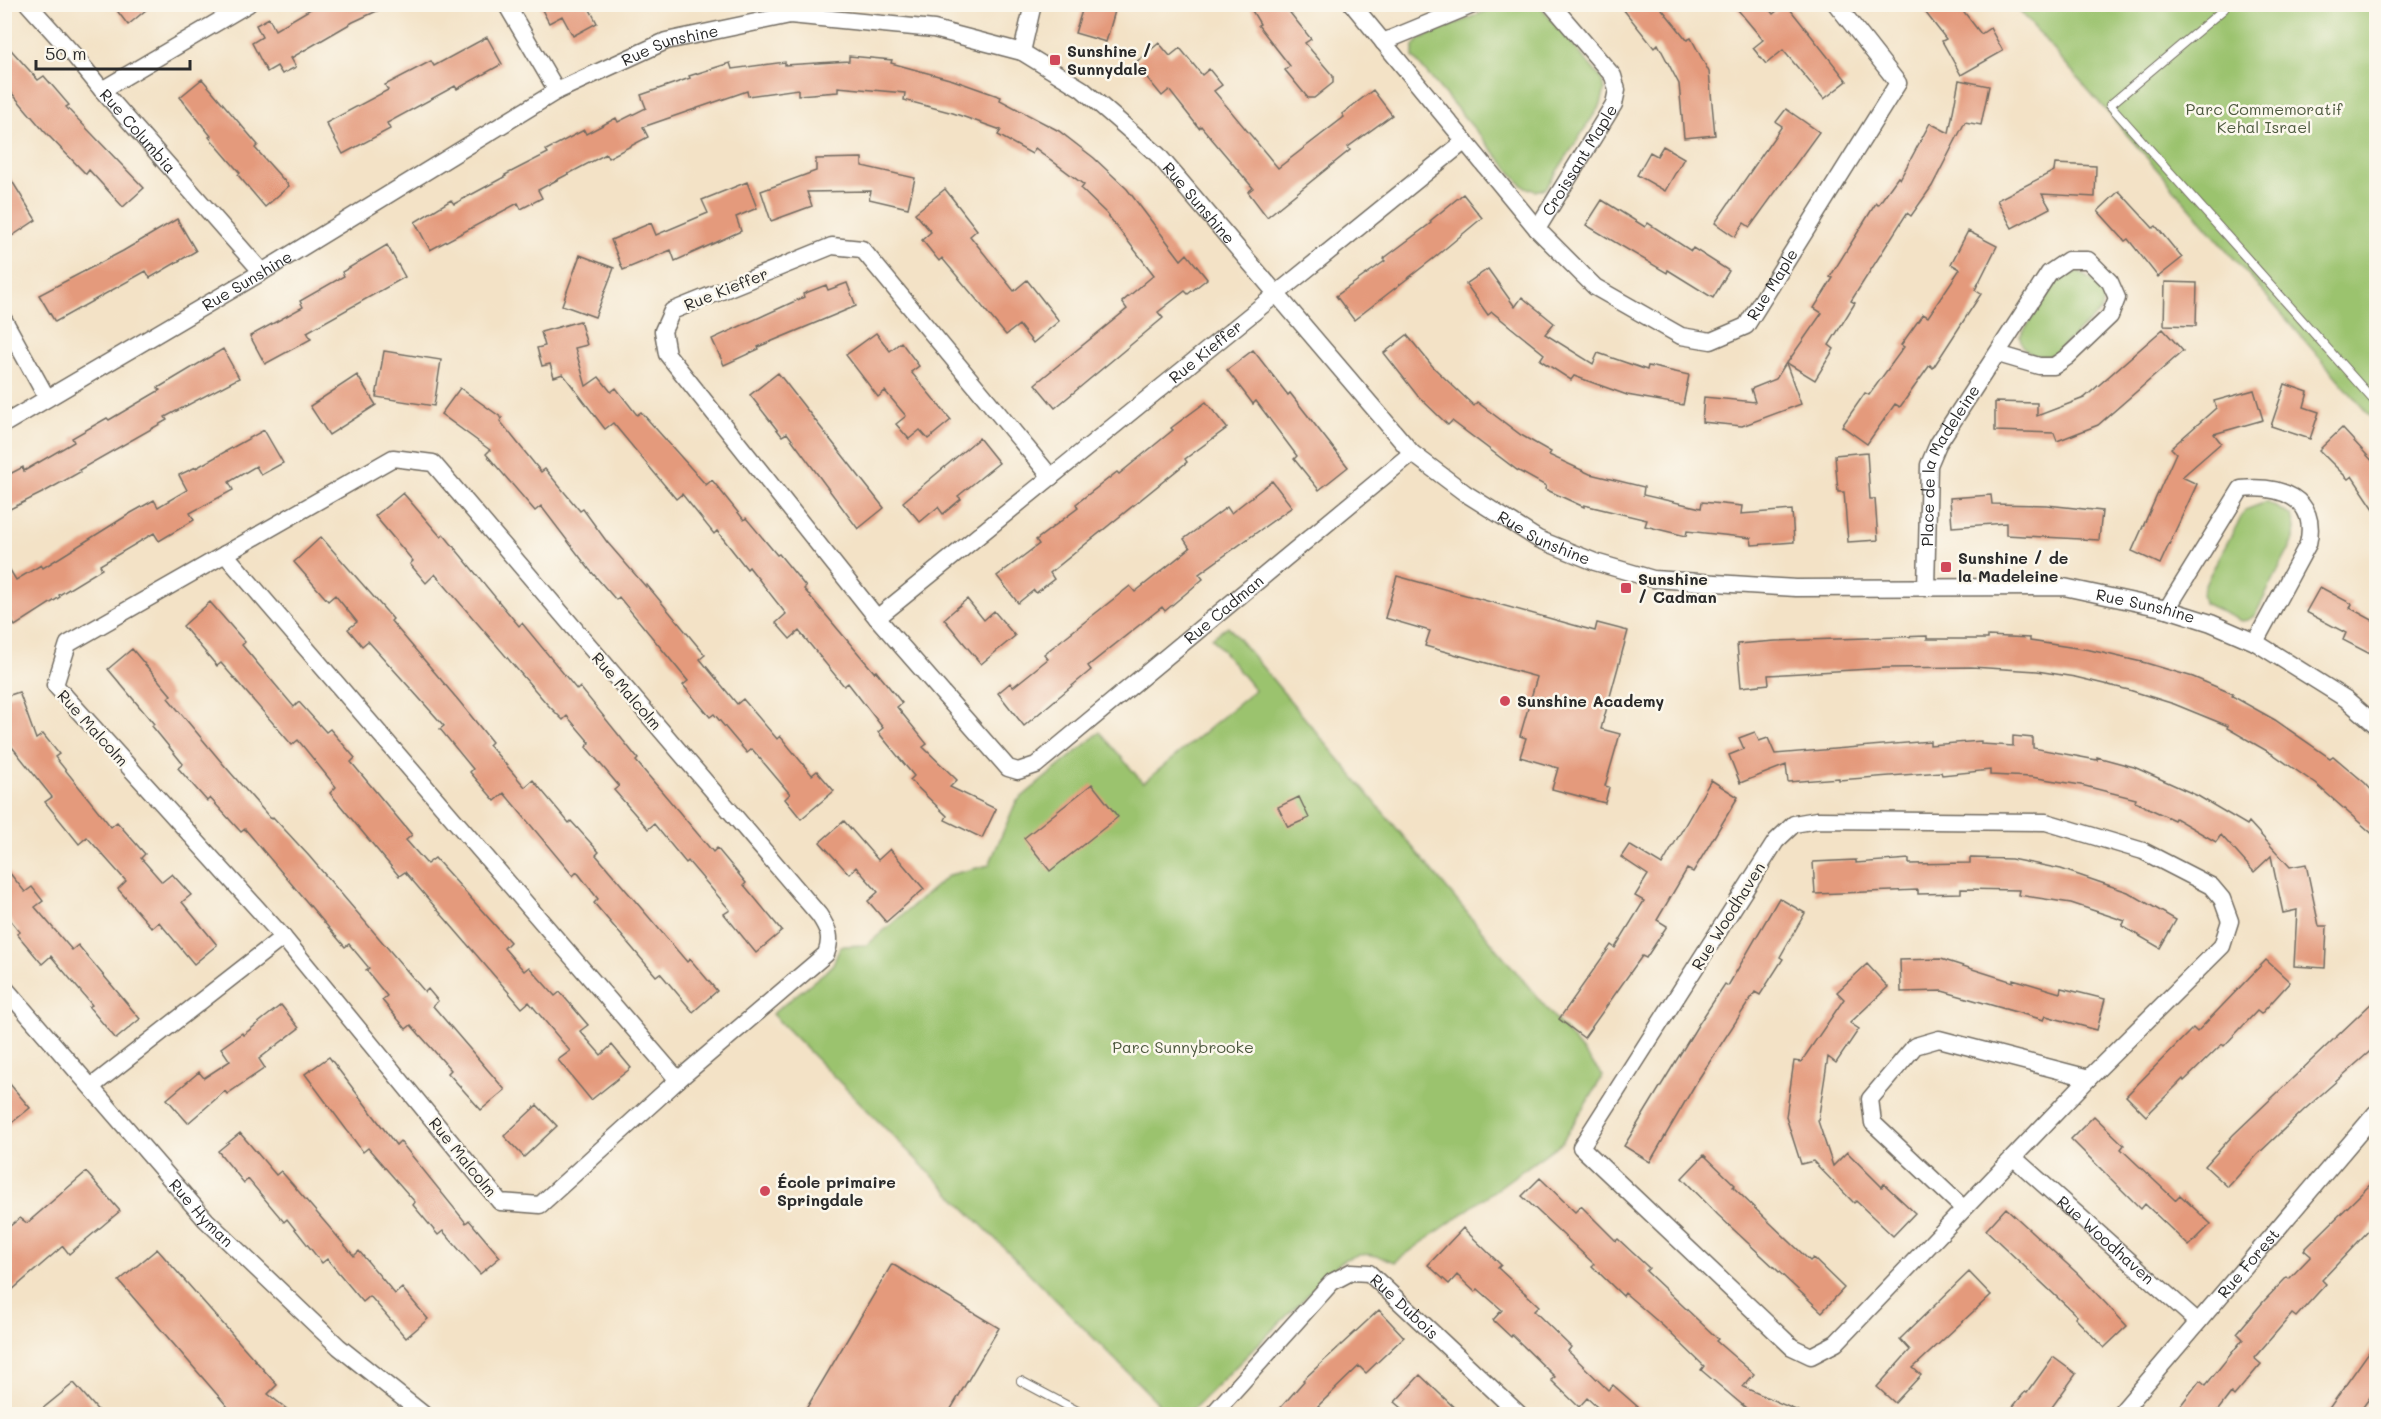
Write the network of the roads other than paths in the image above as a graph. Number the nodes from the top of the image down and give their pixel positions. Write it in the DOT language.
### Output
graph roads {
  1 [pos="28,4"];
  2 [pos="248,4"];
  3 [pos="506,4"];
  4 [pos="1033,4"];
  5 [pos="1352,4"];
  6 [pos="1475,4"];
  7 [pos="1551,4"];
  8 [pos="1836,4"];
  9 [pos="2220,4"];
  10 [pos="1383,42"];
  11 [pos="1022,52"];
  12 [pos="102,90"];
  13 [pos="557,91"];
  14 [pos="1465,141"];
  15 [pos="1537,229"];
  16 [pos="262,272"];
  17 [pos="1276,294"];
  18 [pos="4,320"];
  19 [pos="1998,354"];
  20 [pos="47,398"];
  21 [pos="2376,403"];
  22 [pos="4,424"];
  23 [pos="1412,453"];
  24 [pos="1051,477"];
  25 [pos="225,554"];
  26 [pos="1926,588"];
  27 [pos="2167,609"];
  28 [pos="877,618"];
  29 [pos="2255,642"];
  30 [pos="2376,724"];
  31 [pos="1036,765"];
  32 [pos="283,937"];
  33 [pos="4,987"];
  34 [pos="2089,1078"];
  35 [pos="678,1080"];
  36 [pos="92,1087"];
  37 [pos="2376,1113"];
  38 [pos="2014,1158"];
  39 [pos="1963,1208"];
  40 [pos="2198,1322"];
  41 [pos="1021,1382"];
  42 [pos="423,1414"];
  43 [pos="1083,1414"];
  44 [pos="1213,1414"];
  45 [pos="1519,1414"];
  46 [pos="2120,1414"];
  1 -- 12 [label="street"];
  2 -- 12 [label="street, Rue Columbia"];
  3 -- 13 [label="street"];
  4 -- 11 [label="street"];
  5 -- 10 [label="street, Rue Maple"];
  6 -- 10 [label="street"];
  7 -- 15 [label="street, Croissant Maple"];
  8 -- 15 [label="street, Rue Maple"];
  9 -- 21 [label="lane"];
  10 -- 14 [label="street, Rue Maple"];
  11 -- 13 [label="street, Rue Sunshine"];
  11 -- 17 [label="street, Rue Sunshine"];
  12 -- 16 [label="street, Rue Columbia"];
  13 -- 16 [label="street, Rue Sunshine"];
  14 -- 15 [label="street, Rue Maple"];
  14 -- 17 [label="street"];
  16 -- 20 [label="street, Rue Sunshine"];
  17 -- 23 [label="street, Rue Sunshine"];
  17 -- 24 [label="street, Rue Kieffer"];
  18 -- 20 [label="street"];
  19 -- 19 [label="street, Place de la Madeleine"];
  19 -- 26 [label="street, Place de la Madeleine"];
  20 -- 22 [label="street, Rue Sunshine"];
  23 -- 26 [label="street, Rue Sunshine"];
  23 -- 31 [label="street, Rue Cadman"];
  24 -- 28 [label="street, Rue Kieffer"];
  24 -- 28 [label="street, Rue Kieffer"];
  25 -- 32 [label="street, Rue Malcolm"];
  25 -- 35 [label="street"];
  25 -- 35 [label="street, Rue Malcolm"];
  26 -- 27 [label="street, Rue Sunshine"];
  27 -- 29 [label="street, Rue Sunshine"];
  27 -- 29 [label="street"];
  28 -- 31 [label="street, Rue Kieffer"];
  29 -- 30 [label="street, Rue Sunshine"];
  32 -- 35 [label="street, Rue Malcolm"];
  32 -- 36 [label="street"];
  33 -- 36 [label="street, Rue Hyman"];
  34 -- 38 [label="street, Rue Woodhaven"];
  34 -- 39 [label="street"];
  34 -- 39 [label="street, Rue Woodhaven"];
  36 -- 42 [label="street, Rue Hyman"];
  37 -- 40 [label="street, Rue Forest"];
  38 -- 39 [label="street, Rue Woodhaven"];
  38 -- 40 [label="street, Rue Woodhaven"];
  40 -- 46 [label="street, Rue Forest"];
  41 -- 43 [label="lane"];
  44 -- 45 [label="street, Rue Dubois"];
}
